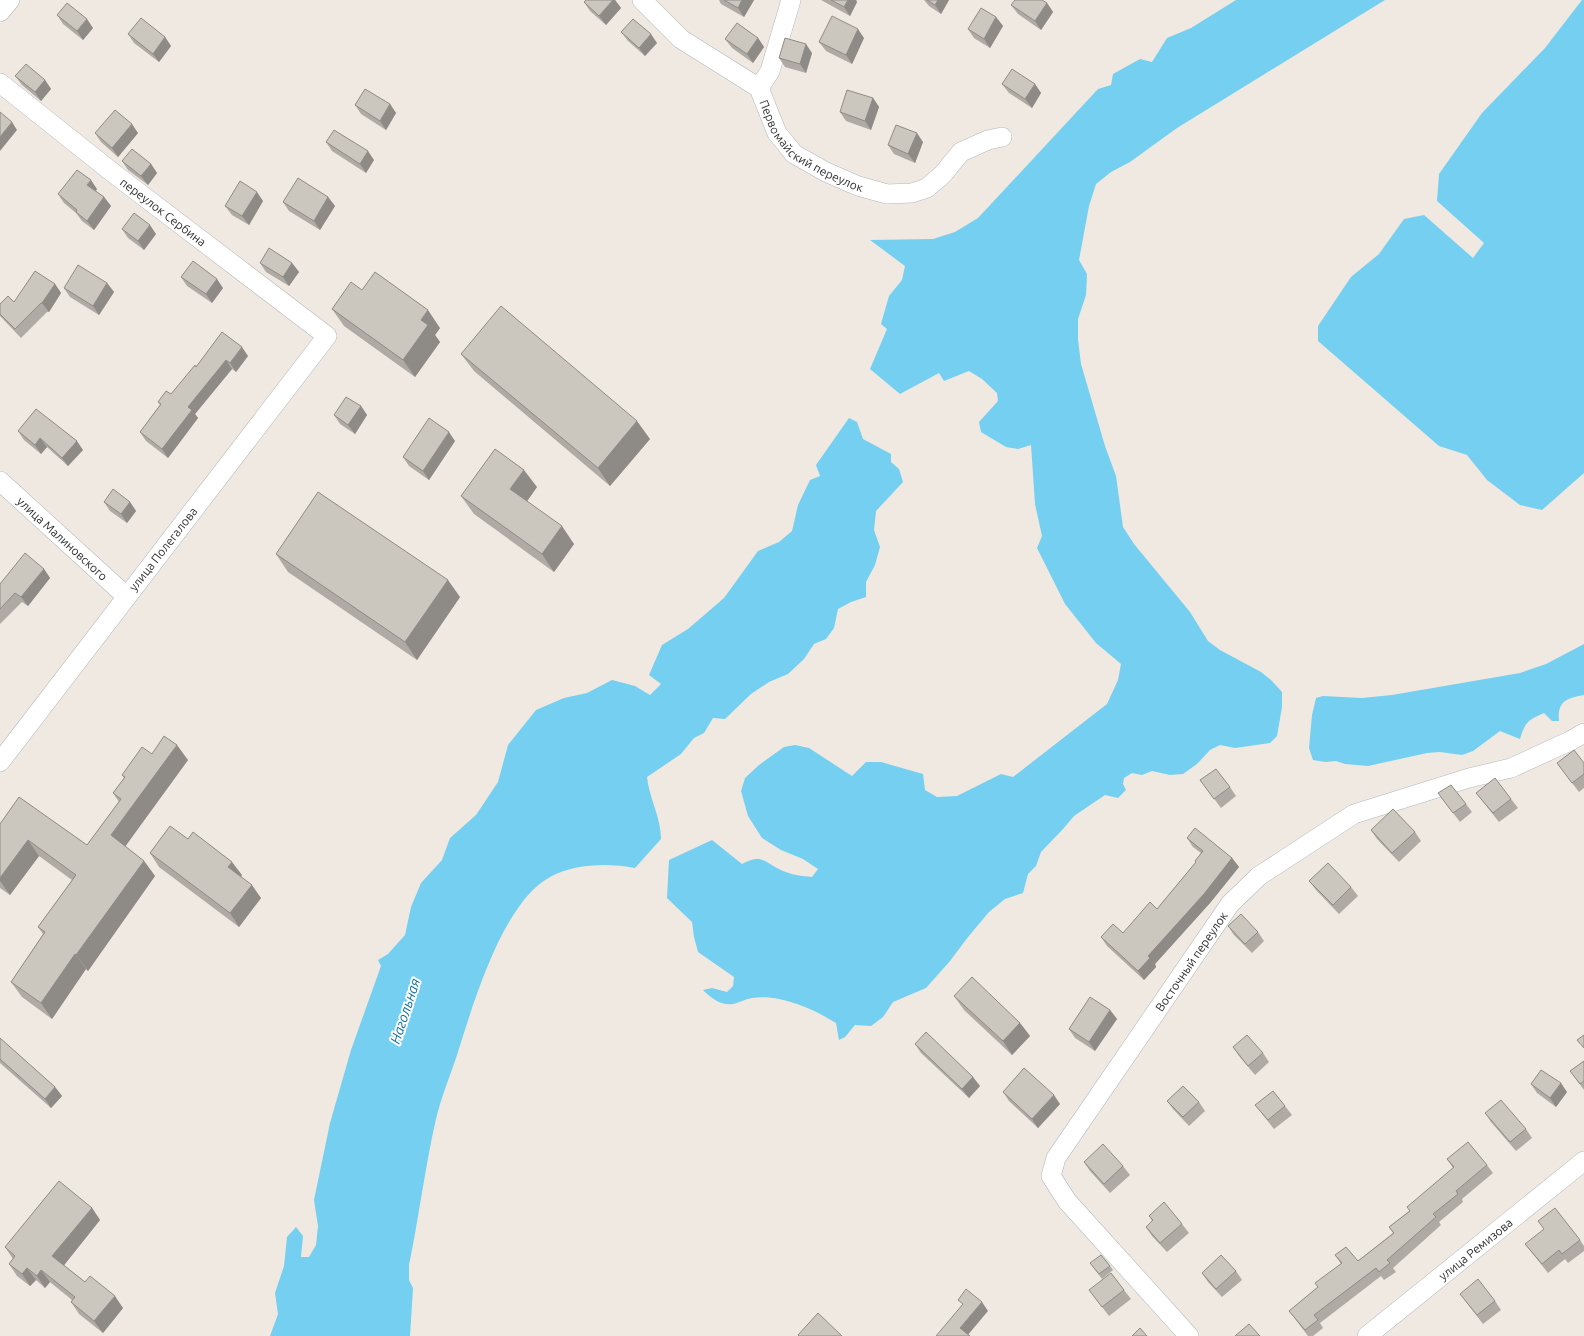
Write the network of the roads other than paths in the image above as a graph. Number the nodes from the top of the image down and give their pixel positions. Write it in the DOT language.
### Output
graph roads {
  1 [pos="10,0"];
  2 [pos="642,0"];
  3 [pos="791,0"];
  4 [pos="0,12"];
  5 [pos="0,83"];
  6 [pos="758,88"];
  7 [pos="1002,136"];
  8 [pos="327,336"];
  9 [pos="0,481"];
  10 [pos="126,596"];
  11 [pos="1584,733"];
  12 [pos="0,762"];
  13 [pos="1584,1161"];
  14 [pos="1189,1336"];
  15 [pos="1367,1336"];
  1 -- 4 [label="street"];
  2 -- 6 [label="street, Первомайский переулок"];
  3 -- 6 [label="street"];
  5 -- 8 [label="street, переулок Сербина"];
  6 -- 7 [label="street, Первомайский переулок"];
  8 -- 10 [label="street, улица Полегалова"];
  9 -- 10 [label="street, улица Малиновского"];
  10 -- 12 [label="street, улица Полегалова"];
  11 -- 14 [label="street, Восточный переулок"];
  13 -- 15 [label="street, улица Ремизова"];
}
